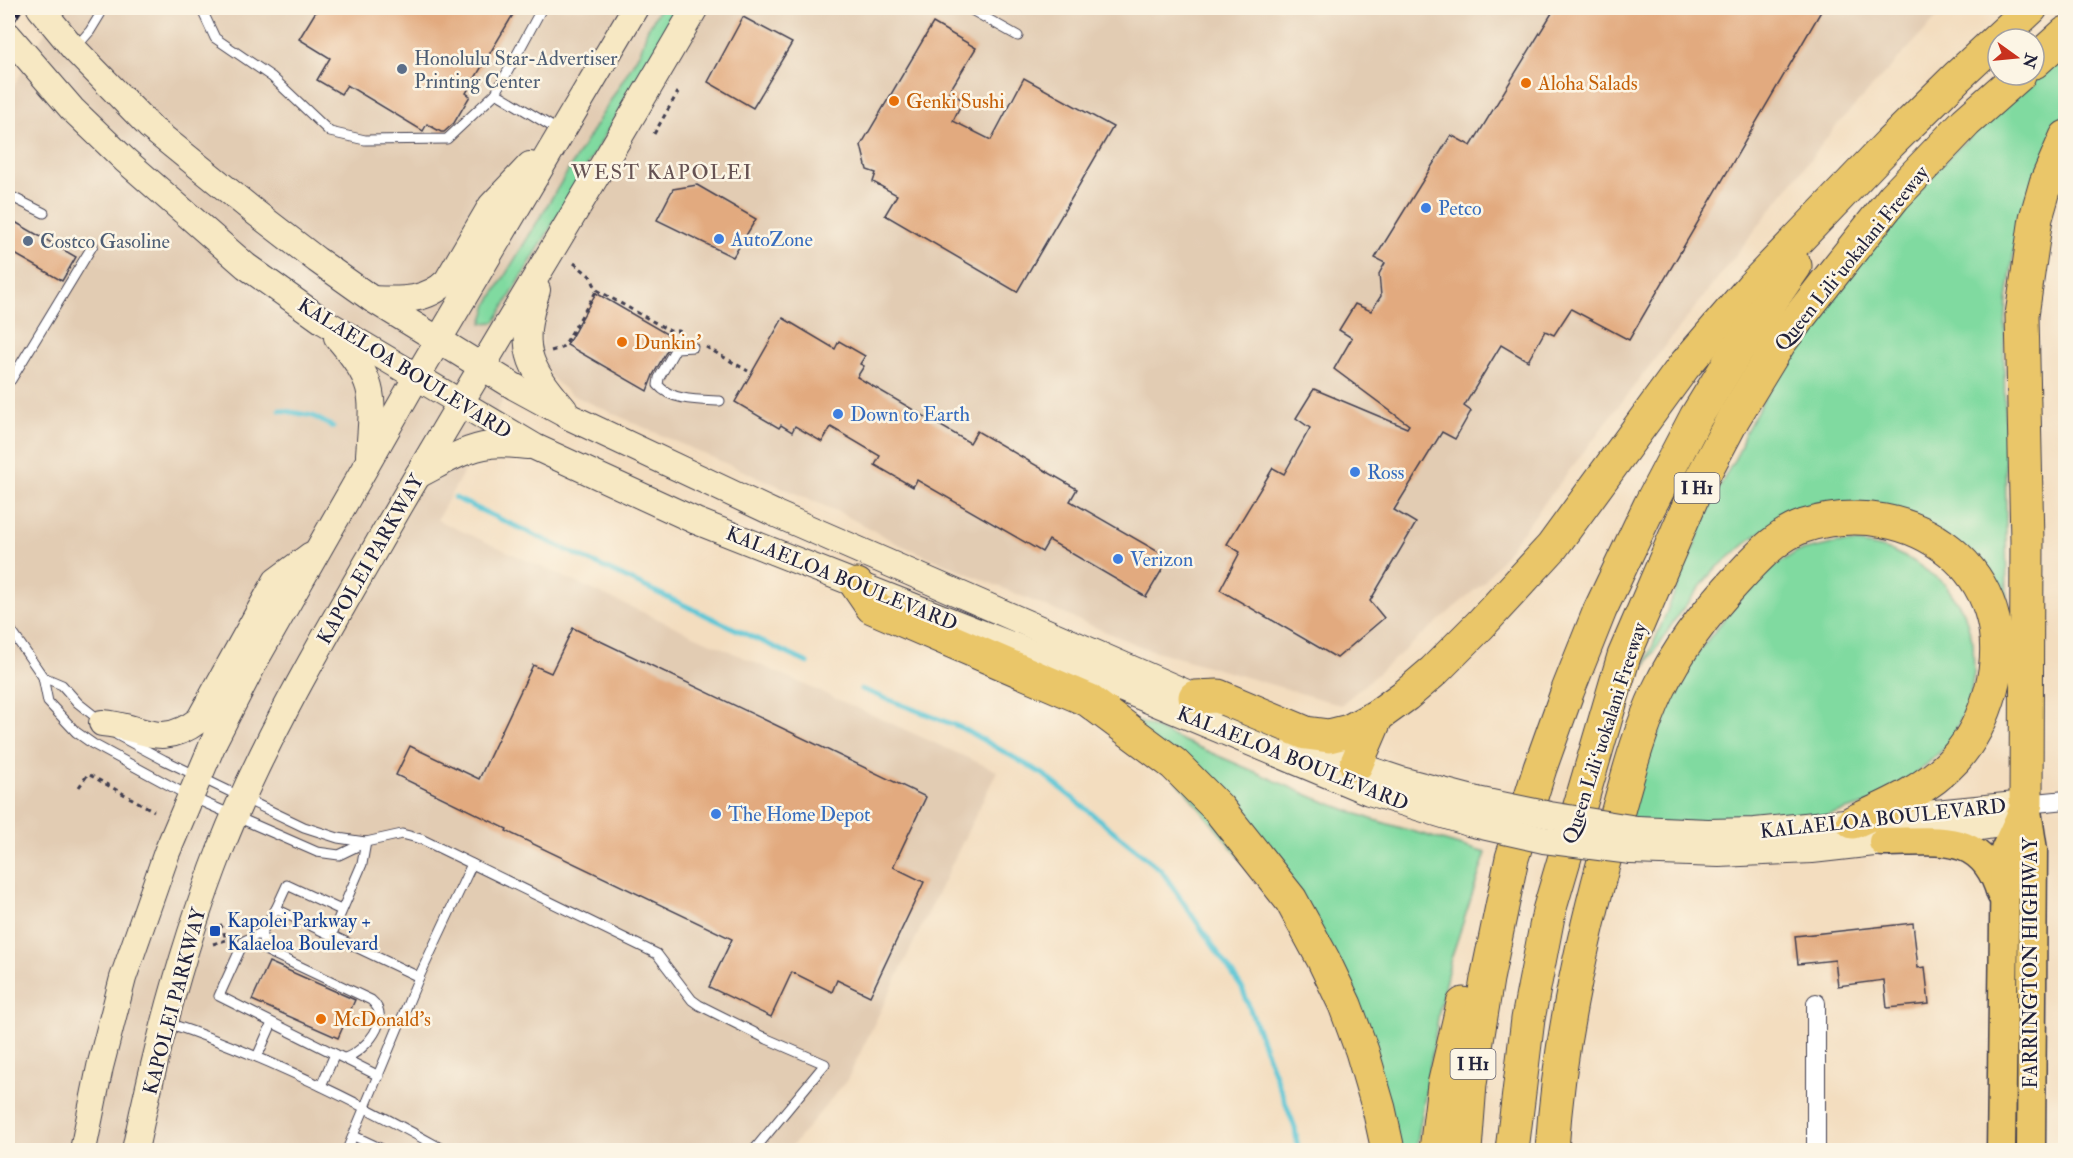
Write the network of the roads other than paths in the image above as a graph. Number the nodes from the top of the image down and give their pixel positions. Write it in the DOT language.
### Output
graph roads {
  1 [pos="40,8"];
  2 [pos="104,8"];
  3 [pos="201,8"];
  4 [pos="542,8"];
  5 [pos="635,8"];
  6 [pos="695,8"];
  7 [pos="968,8"];
  8 [pos="2031,8"];
  9 [pos="2066,33"];
  10 [pos="8,35"];
  11 [pos="1018,36"];
  12 [pos="74,49"];
  13 [pos="2046,51"];
  14 [pos="2005,87"];
  15 [pos="496,93"];
  16 [pos="561,132"];
  17 [pos="2066,137"];
  18 [pos="1890,143"];
  19 [pos="8,195"];
  20 [pos="44,213"];
  21 [pos="93,245"];
  22 [pos="548,257"];
  23 [pos="372,299"];
  24 [pos="323,321"];
  25 [pos="438,340"];
  26 [pos="693,347"];
  27 [pos="483,367"];
  28 [pos="416,378"];
  29 [pos="11,380"];
  30 [pos="720,401"];
  31 [pos="460,404"];
  32 [pos="572,418"];
  33 [pos="535,447"];
  34 [pos="368,464"];
  35 [pos="418,474"];
  36 [pos="318,549"];
  37 [pos="857,585"];
  38 [pos="8,626"];
  39 [pos="43,678"];
  40 [pos="1195,697"];
  41 [pos="1377,716"];
  42 [pos="102,723"];
  43 [pos="1356,765"];
  44 [pos="194,786"];
  45 [pos="2066,800"];
  46 [pos="2026,804"];
  47 [pos="238,808"];
  48 [pos="1473,812"];
  49 [pos="1853,822"];
  50 [pos="1634,840"];
  51 [pos="366,842"];
  52 [pos="1883,842"];
  53 [pos="1512,858"];
  54 [pos="472,864"];
  55 [pos="2003,904"];
  56 [pos="276,909"];
  57 [pos="341,910"];
  58 [pos="261,933"];
  59 [pos="331,936"];
  60 [pos="419,977"];
  61 [pos="1816,1003"];
  62 [pos="165,1022"];
  63 [pos="272,1023"];
  64 [pos="335,1054"];
  65 [pos="257,1057"];
  66 [pos="345,1058"];
  67 [pos="379,1076"];
  68 [pos="321,1086"];
  69 [pos="366,1108"];
  70 [pos="354,1136"];
  71 [pos="83,1150"];
  72 [pos="135,1150"];
  73 [pos="347,1150"];
  74 [pos="384,1150"];
  75 [pos="444,1150"];
  76 [pos="753,1150"];
  77 [pos="1388,1150"];
  78 [pos="1436,1150"];
  79 [pos="1465,1150"];
  80 [pos="1512,1150"];
  81 [pos="1552,1150"];
  82 [pos="1816,1150"];
  83 [pos="2001,1150"];
  84 [pos="2031,1150"];
  1 -- 12 [label="main road, KALAELOA BOULEVARD"];
  2 -- 12 [label="lane"];
  3 -- 15 [label="lane"];
  4 -- 15 [label="lane"];
  5 -- 16 [label="main road"];
  6 -- 22 [label="main road, KAPOLEI PARKWAY"];
  7 -- 11 [label="lane"];
  8 -- 18 [label="highway"];
  9 -- 13 [label="highway"];
  10 -- 24 [label="main road, KALAELOA BOULEVARD"];
  12 -- 23 [label="main road, KALAELOA BOULEVARD"];
  14 -- 80 [label="highway, Queen Liliʻuokalani Freeway / I H1"];
  15 -- 16 [label="lane"];
  16 -- 23 [label="main road"];
  16 -- 25 [label="main road"];
  17 -- 46 [label="highway"];
  18 -- 41 [label="highway"];
  18 -- 53 [label="highway, Queen Liliʻuokalani Freeway / I H1"];
  19 -- 20 [label="lane"];
  21 -- 29 [label="lane"];
  22 -- 27 [label="main road, KAPOLEI PARKWAY"];
  22 -- 32 [label="main road"];
  23 -- 25 [label="main road, KALAELOA BOULEVARD"];
  24 -- 28 [label="main road, KALAELOA BOULEVARD"];
  24 -- 34 [label="main road"];
  25 -- 27 [label="main road, KALAELOA BOULEVARD"];
  25 -- 28 [label="main road"];
  26 -- 30 [label="lane"];
  27 -- 31 [label="main road, KAPOLEI PARKWAY"];
  27 -- 32 [label="main road, KALAELOA BOULEVARD"];
  28 -- 31 [label="main road, KALAELOA BOULEVARD"];
  28 -- 34 [label="main road"];
  31 -- 33 [label="main road, KALAELOA BOULEVARD"];
  31 -- 35 [label="main road, KAPOLEI PARKWAY"];
  32 -- 40 [label="main road, KALAELOA BOULEVARD"];
  33 -- 35 [label="main road"];
  33 -- 37 [label="main road, KALAELOA BOULEVARD"];
  34 -- 36 [label="main road"];
  35 -- 47 [label="main road, KAPOLEI PARKWAY"];
  36 -- 42 [label="main road"];
  36 -- 44 [label="main road"];
  37 -- 48 [label="main road, KALAELOA BOULEVARD"];
  37 -- 77 [label="highway"];
  38 -- 39 [label="lane"];
  39 -- 42 [label="lane"];
  39 -- 44 [label="lane"];
  40 -- 41 [label="highway"];
  40 -- 43 [label="main road, KALAELOA BOULEVARD"];
  41 -- 43 [label="highway"];
  42 -- 44 [label="lane"];
  43 -- 48 [label="main road, KALAELOA BOULEVARD"];
  44 -- 47 [label="lane"];
  44 -- 47 [label="lane"];
  44 -- 71 [label="main road"];
  45 -- 46 [label="street"];
  46 -- 49 [label="main road, KALAELOA BOULEVARD"];
  46 -- 52 [label="main road, KALAELOA BOULEVARD"];
  46 -- 55 [label="main road, FARRINGTON HIGHWAY"];
  46 -- 84 [label="main road, FARRINGTON HIGHWAY"];
  47 -- 51 [label="lane"];
  47 -- 51 [label="lane"];
  47 -- 62 [label="main road, KAPOLEI PARKWAY"];
  48 -- 50 [label="main road, KALAELOA BOULEVARD, bridge"];
  49 -- 50 [label="main road, KALAELOA BOULEVARD"];
  49 -- 81 [label="highway"];
  50 -- 52 [label="main road, KALAELOA BOULEVARD"];
  51 -- 54 [label="lane"];
  51 -- 57 [label="lane"];
  52 -- 55 [label="main road"];
  53 -- 78 [label="highway"];
  53 -- 79 [label="highway, Queen Liliʻuokalani Freeway / I H1"];
  54 -- 60 [label="lane"];
  54 -- 76 [label="lane"];
  55 -- 83 [label="main road, FARRINGTON HIGHWAY"];
  56 -- 57 [label="lane"];
  56 -- 58 [label="lane"];
  56 -- 59 [label="lane"];
  57 -- 59 [label="lane"];
  58 -- 63 [label="lane"];
  58 -- 66 [label="lane"];
  59 -- 60 [label="lane"];
  60 -- 67 [label="lane"];
  61 -- 82 [label="street"];
  62 -- 65 [label="lane"];
  62 -- 72 [label="main road, KAPOLEI PARKWAY"];
  63 -- 64 [label="lane"];
  63 -- 65 [label="lane"];
  64 -- 66 [label="lane"];
  64 -- 68 [label="lane"];
  65 -- 68 [label="lane"];
  66 -- 67 [label="lane"];
  67 -- 69 [label="lane"];
  68 -- 69 [label="lane"];
  69 -- 70 [label="lane"];
  69 -- 75 [label="lane"];
  70 -- 73 [label="lane"];
  70 -- 74 [label="lane"];
}
